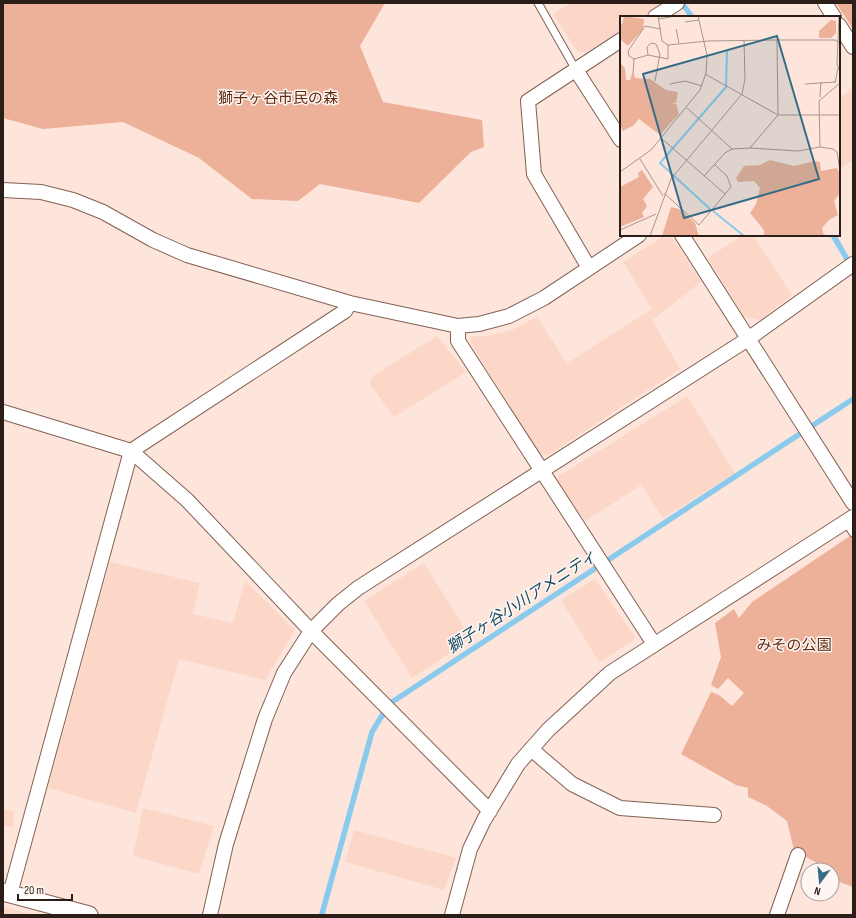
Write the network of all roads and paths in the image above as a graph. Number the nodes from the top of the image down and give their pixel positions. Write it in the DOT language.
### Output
graph roads {
  1 [pos="538,3"];
  2 [pos="676,3"];
  3 [pos="825,3"];
  4 [pos="656,16"];
  5 [pos="833,16"];
  6 [pos="840,27"];
  7 [pos="620,41"];
  8 [pos="853,47"];
  9 [pos="576,70"];
  10 [pos="620,138"];
  11 [pos="3,190"];
  12 [pos="638,236"];
  13 [pos="683,236"];
  14 [pos="853,264"];
  15 [pos="590,268"];
  16 [pos="350,303"];
  17 [pos="458,326"];
  18 [pos="748,339"];
  19 [pos="3,412"];
  20 [pos="131,450"];
  21 [pos="542,470"];
  22 [pos="853,503"];
  23 [pos="851,524"];
  24 [pos="311,631"];
  25 [pos="654,644"];
  26 [pos="531,749"];
  27 [pos="490,811"];
  28 [pos="714,815"];
  29 [pos="798,855"];
  30 [pos="6,893"];
  31 [pos="89,915"];
  32 [pos="210,915"];
  33 [pos="452,915"];
  34 [pos="777,915"];
  1 -- 9 [label="lane"];
  2 -- 4 [label="street"];
  3 -- 5 [label="street"];
  6 -- 8 [label="street"];
  7 -- 9 [label="street"];
  9 -- 10 [label="street"];
  9 -- 15 [label="street"];
  11 -- 16 [label="street"];
  12 -- 15 [label="street"];
  13 -- 18 [label="street"];
  14 -- 18 [label="street"];
  15 -- 17 [label="street"];
  16 -- 17 [label="street"];
  16 -- 20 [label="street"];
  17 -- 21 [label="street"];
  18 -- 21 [label="street"];
  18 -- 22 [label="street"];
  19 -- 20 [label="street"];
  20 -- 24 [label="street"];
  20 -- 30 [label="street"];
  21 -- 24 [label="street"];
  21 -- 25 [label="street"];
  23 -- 25 [label="street"];
  24 -- 27 [label="street"];
  24 -- 32 [label="street"];
  25 -- 26 [label="street"];
  26 -- 27 [label="street"];
  26 -- 28 [label="street"];
  27 -- 33 [label="street"];
  29 -- 34 [label="street"];
  30 -- 31 [label="street"];
}
